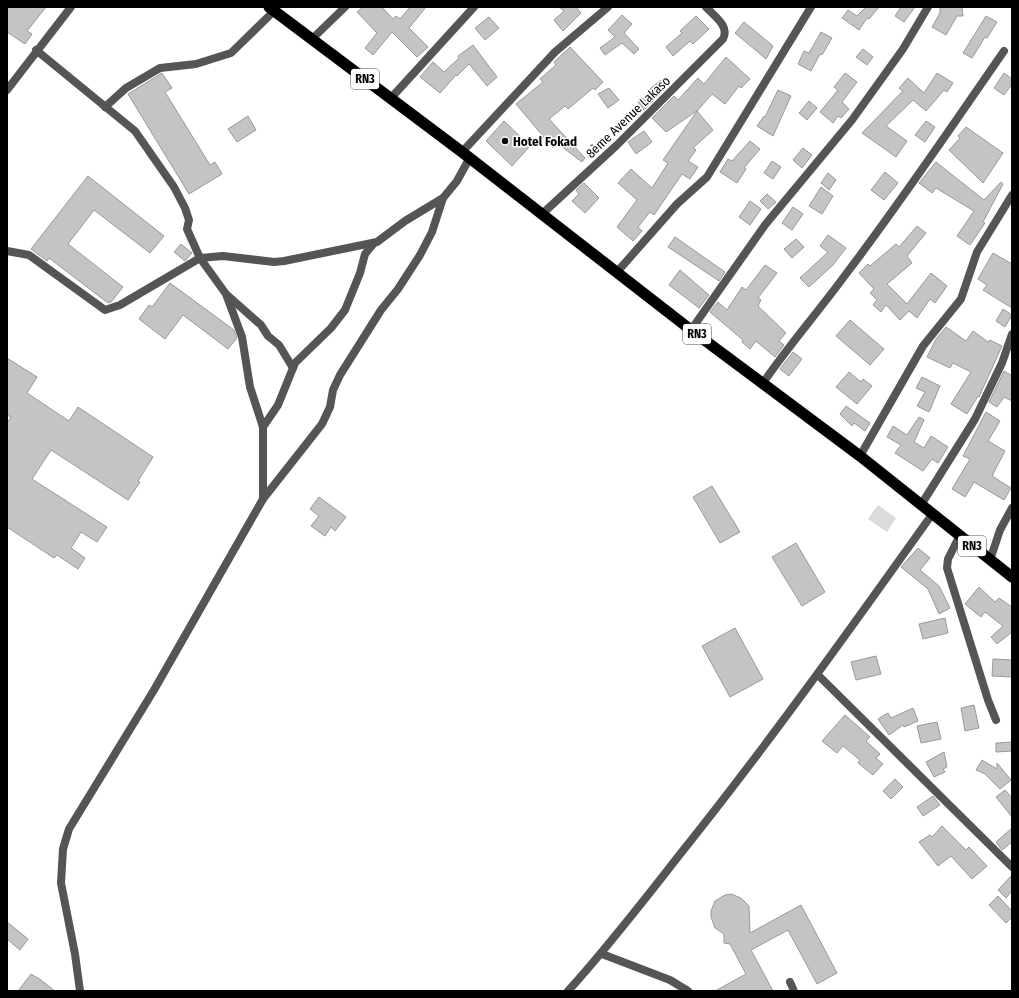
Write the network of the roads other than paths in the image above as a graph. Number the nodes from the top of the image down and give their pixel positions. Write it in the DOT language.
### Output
graph roads {
  1 [pos="71,7"];
  2 [pos="344,7"];
  3 [pos="474,7"];
  4 [pos="608,7"];
  5 [pos="706,7"];
  6 [pos="811,7"];
  7 [pos="928,7"];
  8 [pos="271,9"];
  9 [pos="312,39"];
  10 [pos="36,50"];
  11 [pos="1004,52"];
  12 [pos="7,90"];
  13 [pos="390,98"];
  14 [pos="105,107"];
  15 [pos="465,155"];
  16 [pos="1012,195"];
  17 [pos="443,198"];
  18 [pos="542,214"];
  19 [pos="374,243"];
  20 [pos="7,251"];
  21 [pos="200,258"];
  22 [pos="617,272"];
  23 [pos="226,294"];
  24 [pos="691,330"];
  25 [pos="1012,334"];
  26 [pos="293,368"];
  27 [pos="763,383"];
  28 [pos="263,427"];
  29 [pos="860,456"];
  30 [pos="263,500"];
  31 [pos="921,505"];
  32 [pos="1012,508"];
  33 [pos="933,513"];
  34 [pos="959,537"];
  35 [pos="990,560"];
  36 [pos="1012,577"];
  37 [pos="818,675"];
  38 [pos="996,720"];
  39 [pos="1012,867"];
  40 [pos="602,954"];
  41 [pos="790,982"];
  42 [pos="80,991"];
  43 [pos="568,991"];
  44 [pos="688,991"];
  45 [pos="794,991"];
  1 -- 10 [label="street"];
  2 -- 9 [label="street"];
  3 -- 13 [label="street"];
  4 -- 15 [label="street"];
  5 -- 18 [label="street, 8ème Avenue Lakaso"];
  6 -- 22 [label="street"];
  7 -- 24 [label="street"];
  8 -- 9 [label="highway, RN3"];
  8 -- 14 [label="street"];
  9 -- 13 [label="highway, RN3"];
  10 -- 12 [label="street"];
  10 -- 14 [label="street"];
  11 -- 27 [label="street"];
  13 -- 15 [label="highway, RN3"];
  14 -- 21 [label="street"];
  15 -- 17 [label="street"];
  15 -- 18 [label="highway, RN3"];
  16 -- 29 [label="street"];
  17 -- 19 [label="street"];
  17 -- 30 [label="street"];
  18 -- 22 [label="highway, RN3"];
  19 -- 21 [label="street"];
  19 -- 26 [label="street"];
  20 -- 21 [label="street"];
  21 -- 23 [label="street"];
  22 -- 24 [label="highway, RN3"];
  23 -- 26 [label="street"];
  23 -- 28 [label="street"];
  24 -- 27 [label="highway, RN3"];
  25 -- 31 [label="street"];
  26 -- 28 [label="street"];
  27 -- 29 [label="highway, RN3"];
  28 -- 30 [label="street"];
  29 -- 31 [label="highway, RN3"];
  30 -- 42 [label="street"];
  31 -- 33 [label="highway, RN3"];
  32 -- 35 [label="street"];
  33 -- 34 [label="highway, RN3"];
  33 -- 37 [label="street"];
  34 -- 35 [label="highway, RN3"];
  34 -- 38 [label="street"];
  35 -- 36 [label="highway, RN3"];
  37 -- 39 [label="street"];
  37 -- 40 [label="street"];
  40 -- 43 [label="street"];
  40 -- 44 [label="street"];
  41 -- 45 [label="street"];
}
